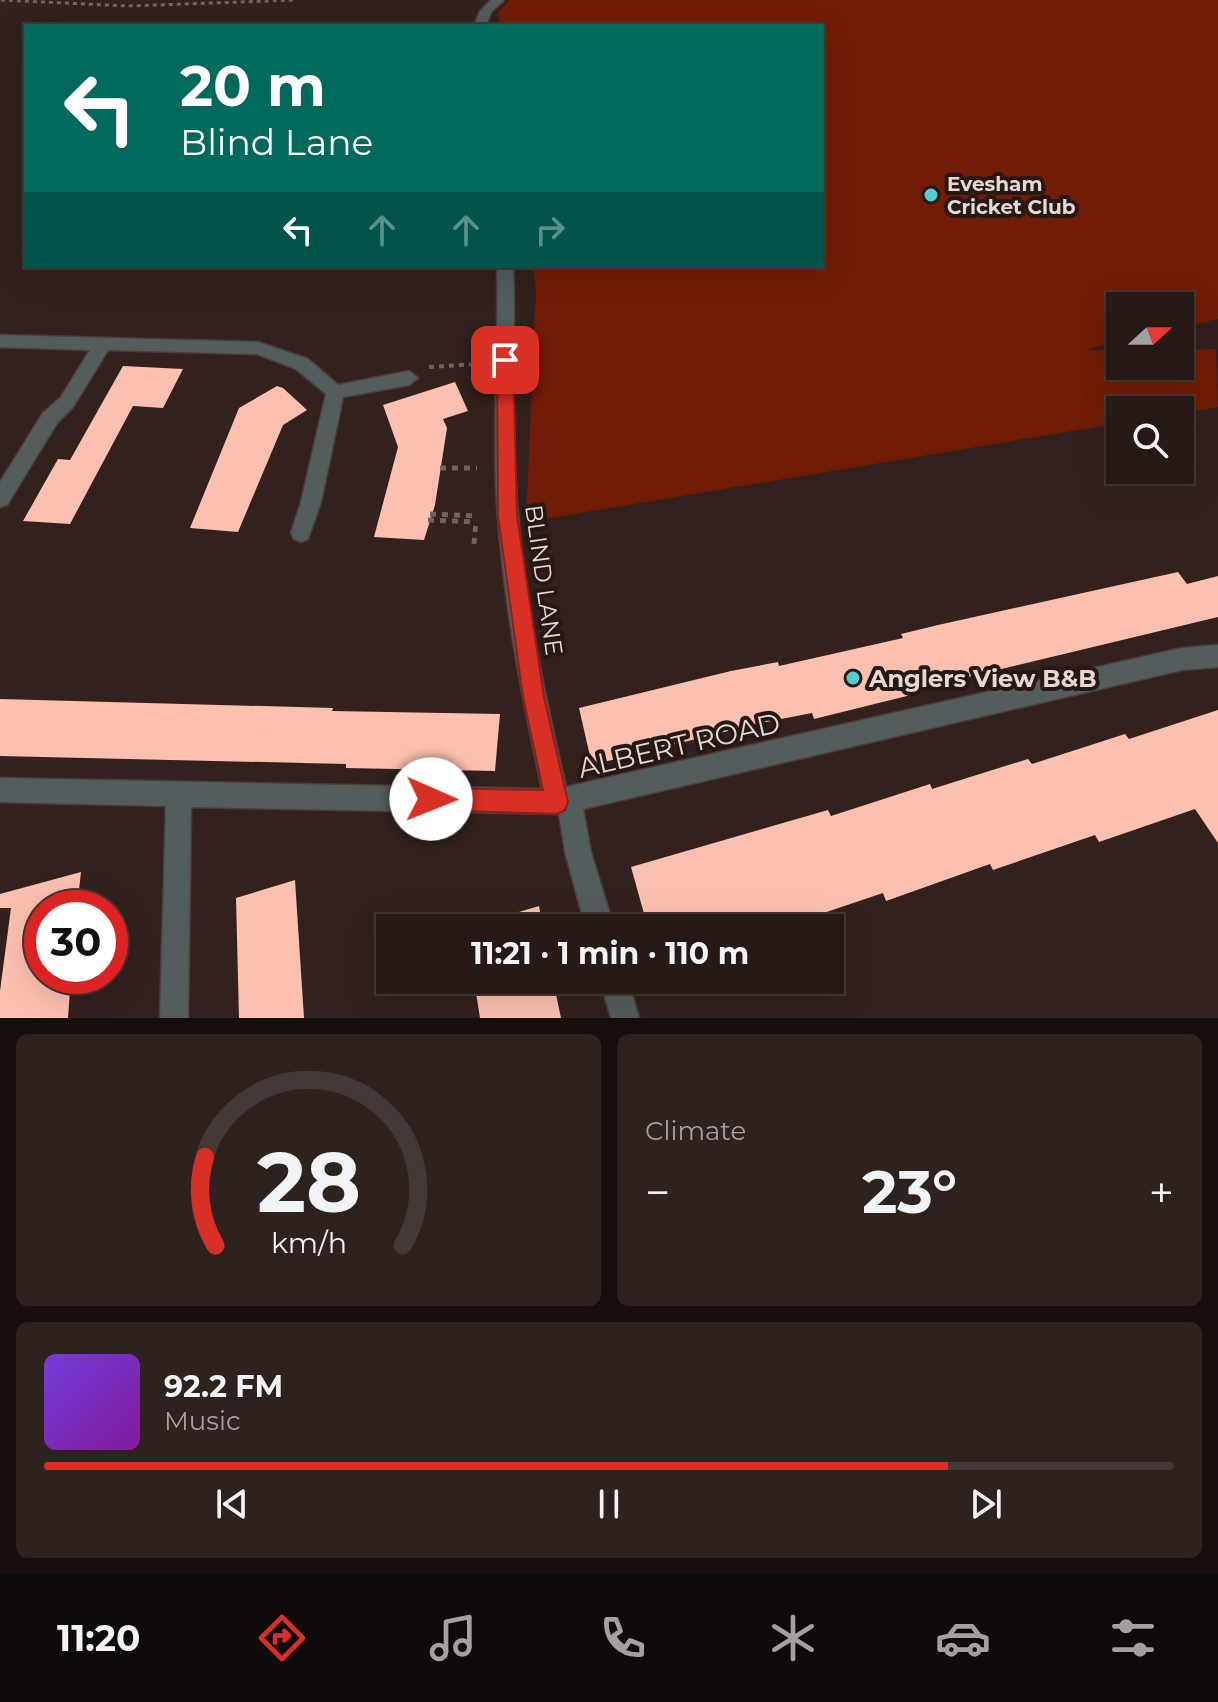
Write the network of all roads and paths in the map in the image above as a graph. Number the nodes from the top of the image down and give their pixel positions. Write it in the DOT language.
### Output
graph roads {
  1 [pos="1,0"];
  2 [pos="297,0"];
  3 [pos="498,0"];
  4 [pos="481,24"];
  5 [pos="505,268"];
  6 [pos="0,341"];
  7 [pos="102,345"];
  8 [pos="482,366"];
  9 [pos="409,378"];
  10 [pos="335,392"];
  11 [pos="483,456"];
  12 [pos="440,468"];
  13 [pos="482,468"];
  14 [pos="480,480"];
  15 [pos="0,499"];
  16 [pos="478,504"];
  17 [pos="429,517"];
  18 [pos="477,519"];
  19 [pos="301,533"];
  20 [pos="474,544"];
  21 [pos="1218,656"];
  22 [pos="0,790"];
  23 [pos="179,792"];
  24 [pos="563,801"];
  25 [pos="596,914"];
  26 [pos="618,994"];
  27 [pos="174,1018"];
  28 [pos="625,1018"];
  1 -- 2 [label="path"];
  3 -- 4 [label="street"];
  5 -- 24 [label="street, BLIND LANE"];
  6 -- 7 [label="street"];
  7 -- 10 [label="street"];
  7 -- 15 [label="street"];
  8 -- 9 [label="path"];
  9 -- 10 [label="street"];
  10 -- 19 [label="street"];
  11 -- 13 [label="path"];
  12 -- 13 [label="path"];
  13 -- 14 [label="path"];
  16 -- 18 [label="path"];
  17 -- 18 [label="path"];
  18 -- 20 [label="path"];
  21 -- 24 [label="street, ALBERT ROAD"];
  22 -- 23 [label="street, ALBERT ROAD"];
  23 -- 24 [label="street, ALBERT ROAD"];
  23 -- 27 [label="street"];
  24 -- 25 [label="street, BLIND LANE"];
  26 -- 28 [label="street"];
}
